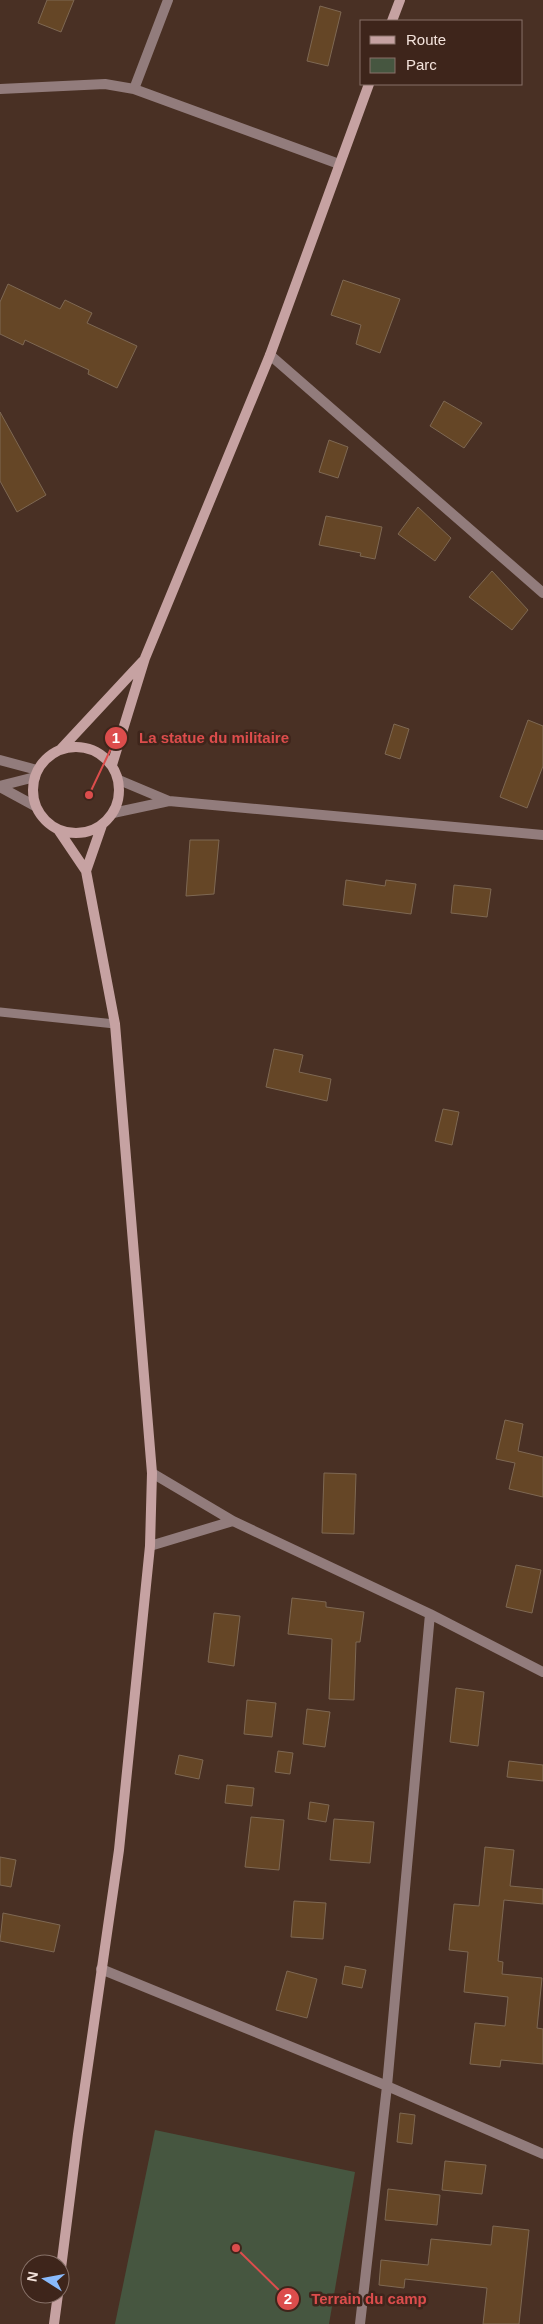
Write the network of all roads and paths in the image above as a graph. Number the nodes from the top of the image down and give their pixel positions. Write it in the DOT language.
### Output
graph roads {
  1 [pos="168,0"];
  2 [pos="400,0"];
  3 [pos="392,20"];
  4 [pos="369,85"];
  5 [pos="0,89"];
  6 [pos="134,89"];
  7 [pos="339,164"];
  8 [pos="270,355"];
  9 [pos="543,592"];
  10 [pos="145,658"];
  11 [pos="60,750"];
  12 [pos="0,760"];
  13 [pos="112,765"];
  14 [pos="36,774"];
  15 [pos="119,780"];
  16 [pos="0,787"];
  17 [pos="169,801"];
  18 [pos="35,806"];
  19 [pos="113,813"];
  20 [pos="102,825"];
  21 [pos="60,831"];
  22 [pos="543,835"];
  23 [pos="86,870"];
  24 [pos="0,1012"];
  25 [pos="115,1024"];
  26 [pos="152,1473"];
  27 [pos="233,1521"];
  28 [pos="150,1546"];
  29 [pos="430,1614"];
  30 [pos="543,1672"];
  31 [pos="101,1970"];
  32 [pos="387,2086"];
  33 [pos="543,2154"];
  34 [pos="63,2254"];
  35 [pos="57,2304"];
  36 [pos="54,2324"];
  37 [pos="360,2324"];
  1 -- 6 [label="street"];
  2 -- 3 [label="main road"];
  4 -- 7 [label="main road"];
  5 -- 6 [label="street"];
  6 -- 7 [label="street"];
  7 -- 8 [label="main road"];
  8 -- 9 [label="street"];
  8 -- 10 [label="main road"];
  10 -- 11 [label="main road"];
  10 -- 13 [label="main road"];
  11 -- 13 [label="main road"];
  11 -- 14 [label="main road"];
  12 -- 14 [label="street"];
  13 -- 15 [label="main road"];
  14 -- 16 [label="street"];
  14 -- 18 [label="main road"];
  15 -- 17 [label="street"];
  15 -- 19 [label="main road"];
  16 -- 18 [label="street"];
  17 -- 19 [label="street"];
  17 -- 22 [label="street"];
  18 -- 21 [label="main road"];
  19 -- 20 [label="main road"];
  20 -- 21 [label="main road"];
  20 -- 23 [label="main road"];
  21 -- 23 [label="main road"];
  23 -- 25 [label="main road"];
  24 -- 25 [label="lane"];
  25 -- 26 [label="main road"];
  26 -- 27 [label="street"];
  26 -- 28 [label="main road"];
  27 -- 28 [label="street"];
  27 -- 29 [label="street"];
  28 -- 31 [label="main road"];
  29 -- 30 [label="street"];
  29 -- 32 [label="street"];
  31 -- 32 [label="street"];
  31 -- 34 [label="main road"];
  32 -- 33 [label="street"];
  32 -- 37 [label="street"];
  35 -- 36 [label="main road"];
}
